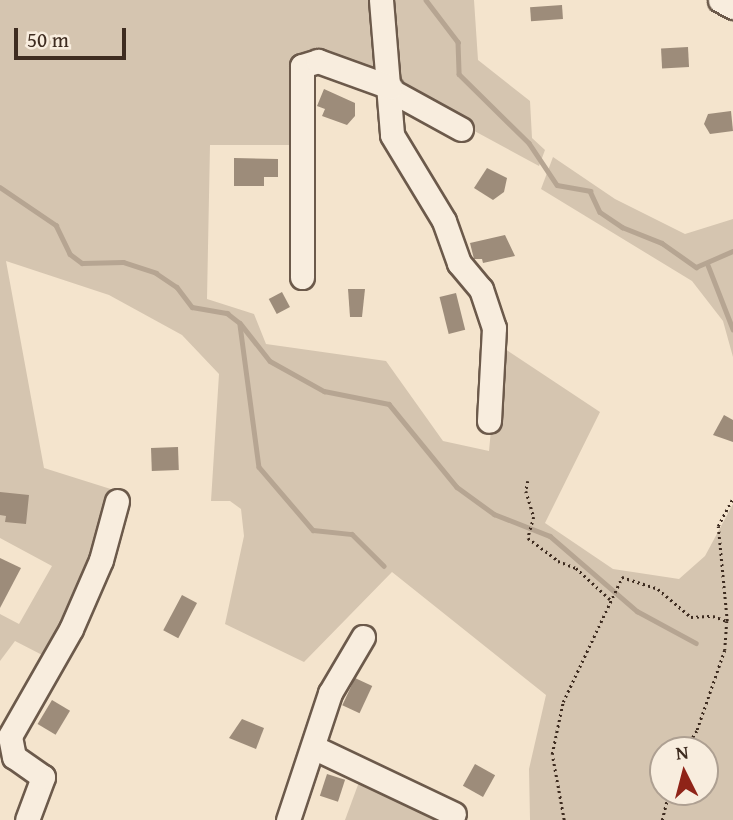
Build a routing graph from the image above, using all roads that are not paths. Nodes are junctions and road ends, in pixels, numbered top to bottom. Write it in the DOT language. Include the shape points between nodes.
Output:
graph roads {
  1 [pos="381,0"];
  2 [pos="720,0"];
  3 [pos="733,7"];
  4 [pos="390,89"];
  5 [pos="461,130"];
  6 [pos="302,277"];
  7 [pos="489,421"];
  8 [pos="117,501"];
  9 [pos="363,637"];
  10 [pos="313,747"];
  11 [pos="454,814"];
  12 [pos="27,820"];
  13 [pos="288,820"];
  1 -- 4 [label="street"];
  2 -- 3 [label="street"];
  4 -- 5 [label="street"];
  4 -- 6 [label="street" via="318,61 302,66"];
  4 -- 7 [label="street" via="392,135 444,221 459,263 487,302 496,350"];
  8 -- 12 [label="street" via="100,560 71,629 9,736 14,757 43,777"];
  9 -- 10 [label="street" via="330,692"];
  10 -- 11 [label="street"];
  10 -- 13 [label="street"];
}
